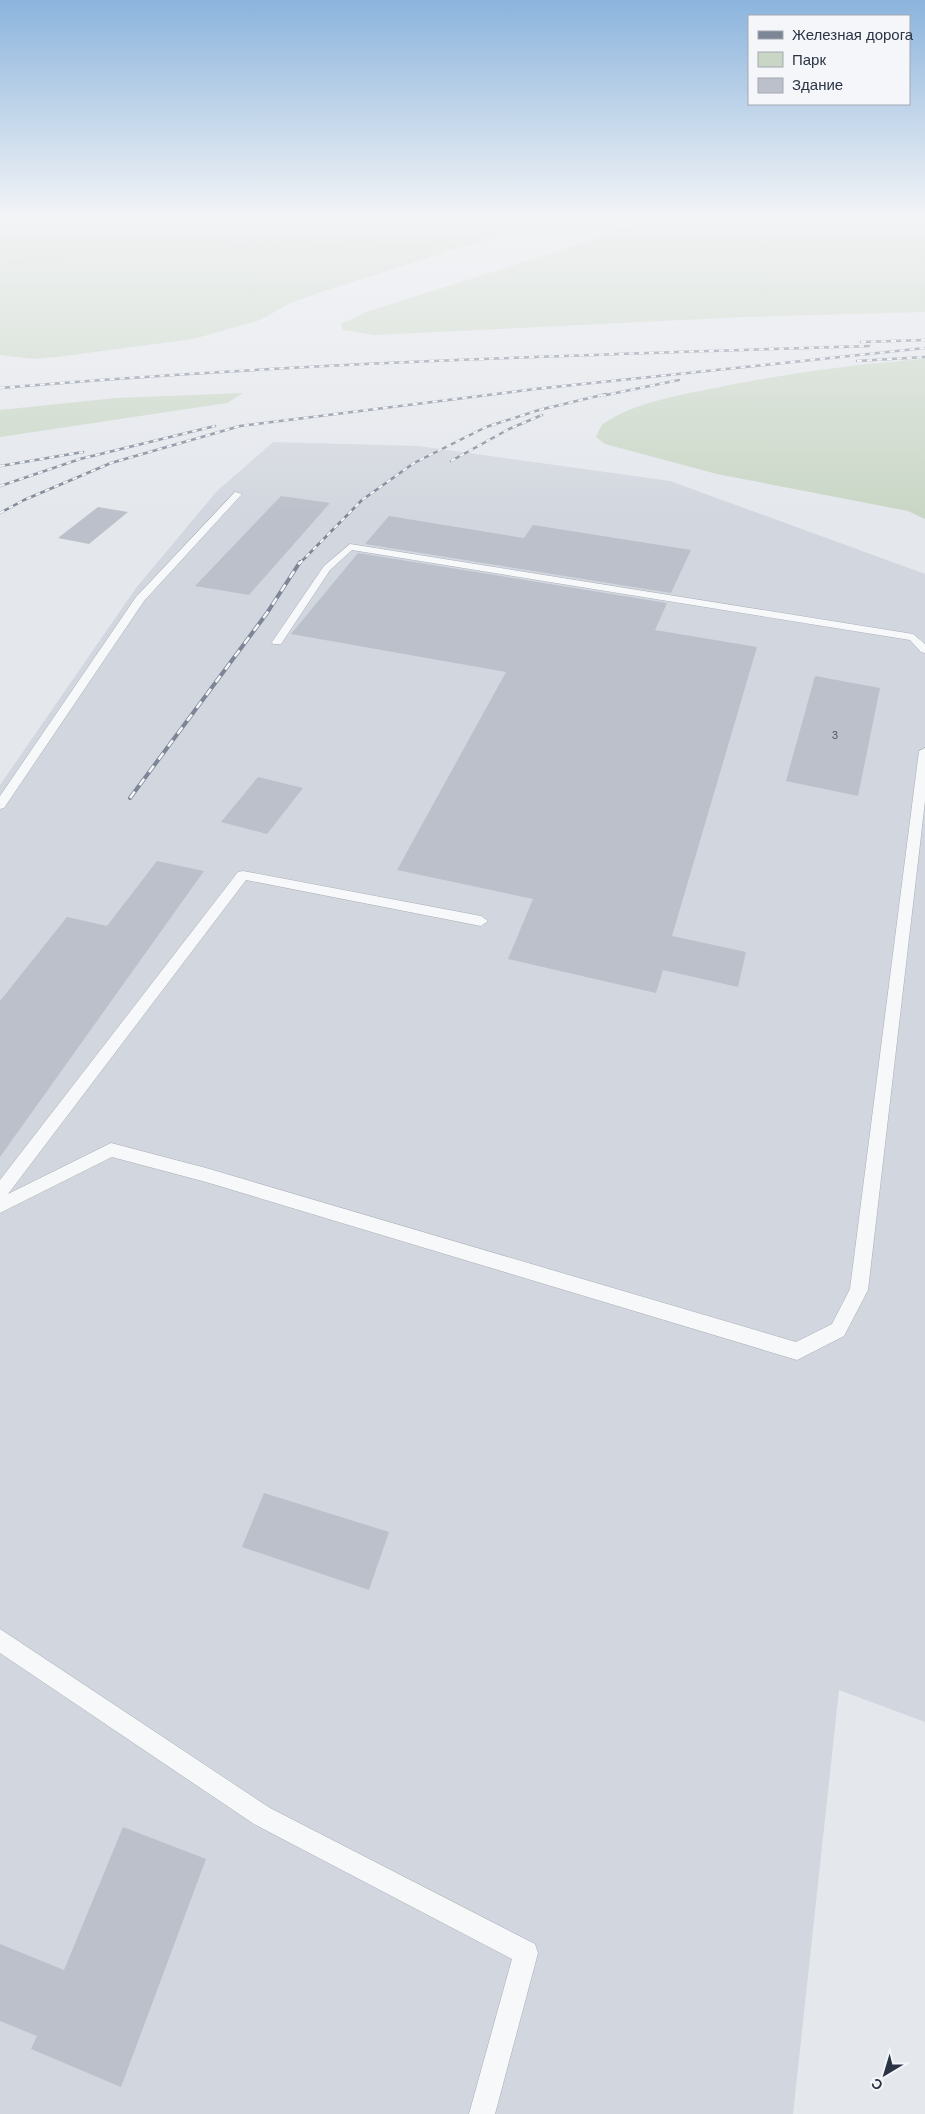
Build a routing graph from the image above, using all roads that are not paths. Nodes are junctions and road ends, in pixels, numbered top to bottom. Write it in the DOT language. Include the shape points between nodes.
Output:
graph roads {
  1 [pos="238,494"];
  2 [pos="277,642"];
  3 [pos="925,650"];
  4 [pos="925,751"];
  5 [pos="0,804"];
  6 [pos="481,921"];
  7 [pos="0,1192"];
  8 [pos="0,1206"];
  9 [pos="0,1640"];
  10 [pos="482,2114"];
  1 -- 5 [label="lane" via="140,599"];
  2 -- 3 [label="lane" via="326,568 350,547 913,637"];
  4 -- 8 [label="lane" via="859,1290 838,1330 796,1351 111,1150"];
  6 -- 7 [label="lane" via="243,875"];
  9 -- 10 [label="lane" via="262,1816 526,1953"];
}
